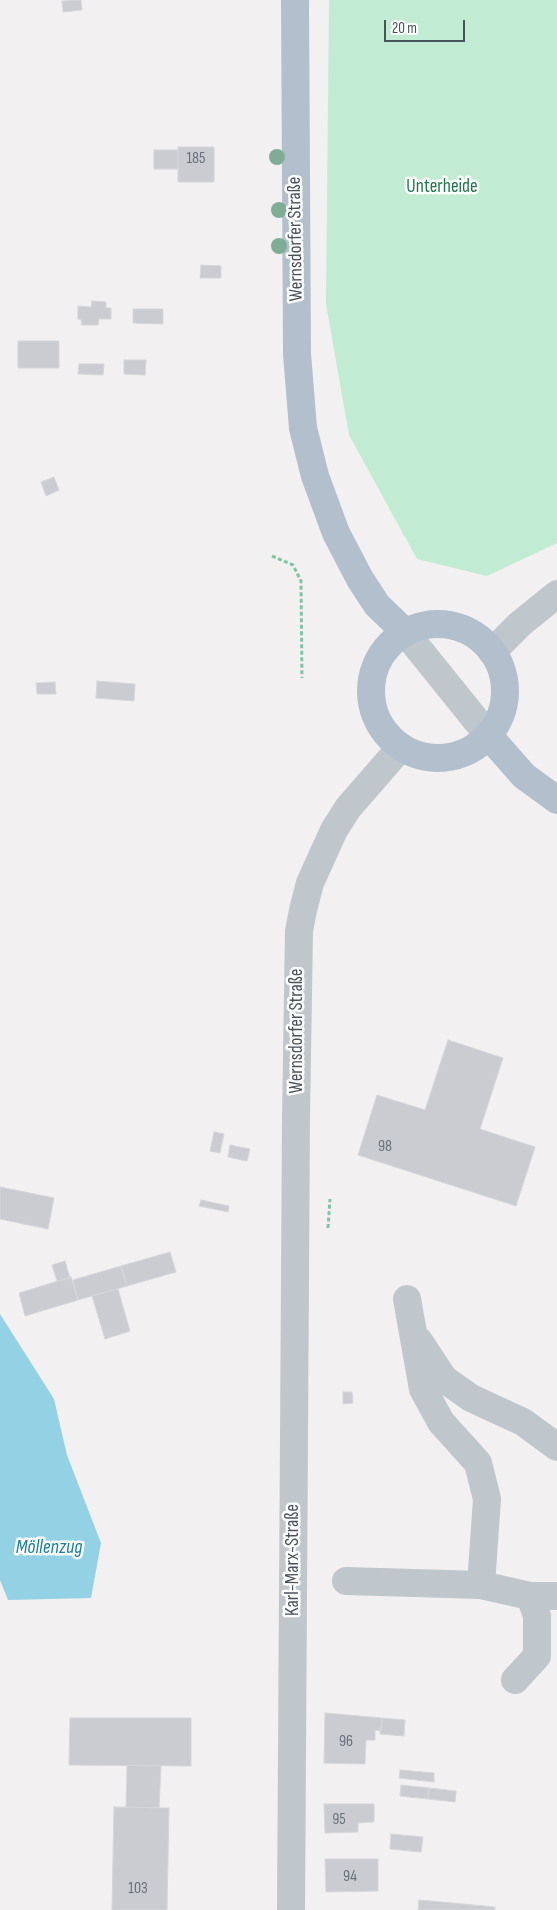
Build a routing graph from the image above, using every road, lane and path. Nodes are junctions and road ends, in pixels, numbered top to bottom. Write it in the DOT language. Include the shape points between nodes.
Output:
graph roads {
  1 [pos="295,0"];
  2 [pos="272,556"];
  3 [pos="557,594"];
  4 [pos="405,632"];
  5 [pos="492,652"];
  6 [pos="302,678"];
  7 [pos="488,734"];
  8 [pos="401,747"];
  9 [pos="557,800"];
  10 [pos="330,1199"];
  11 [pos="296,1210"];
  12 [pos="328,1228"];
  13 [pos="407,1299"];
  14 [pos="412,1330"];
  15 [pos="557,1447"];
  16 [pos="346,1581"];
  17 [pos="481,1585"];
  18 [pos="544,1596"];
  19 [pos="515,1680"];
  20 [pos="291,1910"];
  1 -- 4 [label="main road, Wernsdorfer Straße" via="297,354 304,428 315,476 336,534 378,606"];
  2 -- 6 [label="path" via="293,565 301,581"];
  3 -- 5 [label="street"];
  4 -- 5 [label="main road" via="424,625 462,628 479,638"];
  4 -- 7 [label="street"];
  4 -- 8 [label="main road" via="389,645 377,662 371,681 371,700 376,718 387,735"];
  5 -- 7 [label="main road" via="502,672 505,694 497,722"];
  7 -- 8 [label="main road" via="474,747 438,758 418,755"];
  7 -- 9 [label="main road" via="524,776"];
  8 -- 11 [label="street, Wernsdorfer Straße" via="348,808 334,830 310,883 303,910 297,954"];
  10 -- 12 [label="path"];
  11 -- 20 [label="street, Karl-Marx-Straße"];
  13 -- 14 [label="street"];
  14 -- 15 [label="street" via="444,1379 471,1398 523,1422"];
  14 -- 17 [label="street" via="423,1389 441,1422 478,1463 487,1499"];
  16 -- 17 [label="street"];
  17 -- 18 [label="street"];
  18 -- 19 [label="street" via="537,1616 537,1656"];
}
